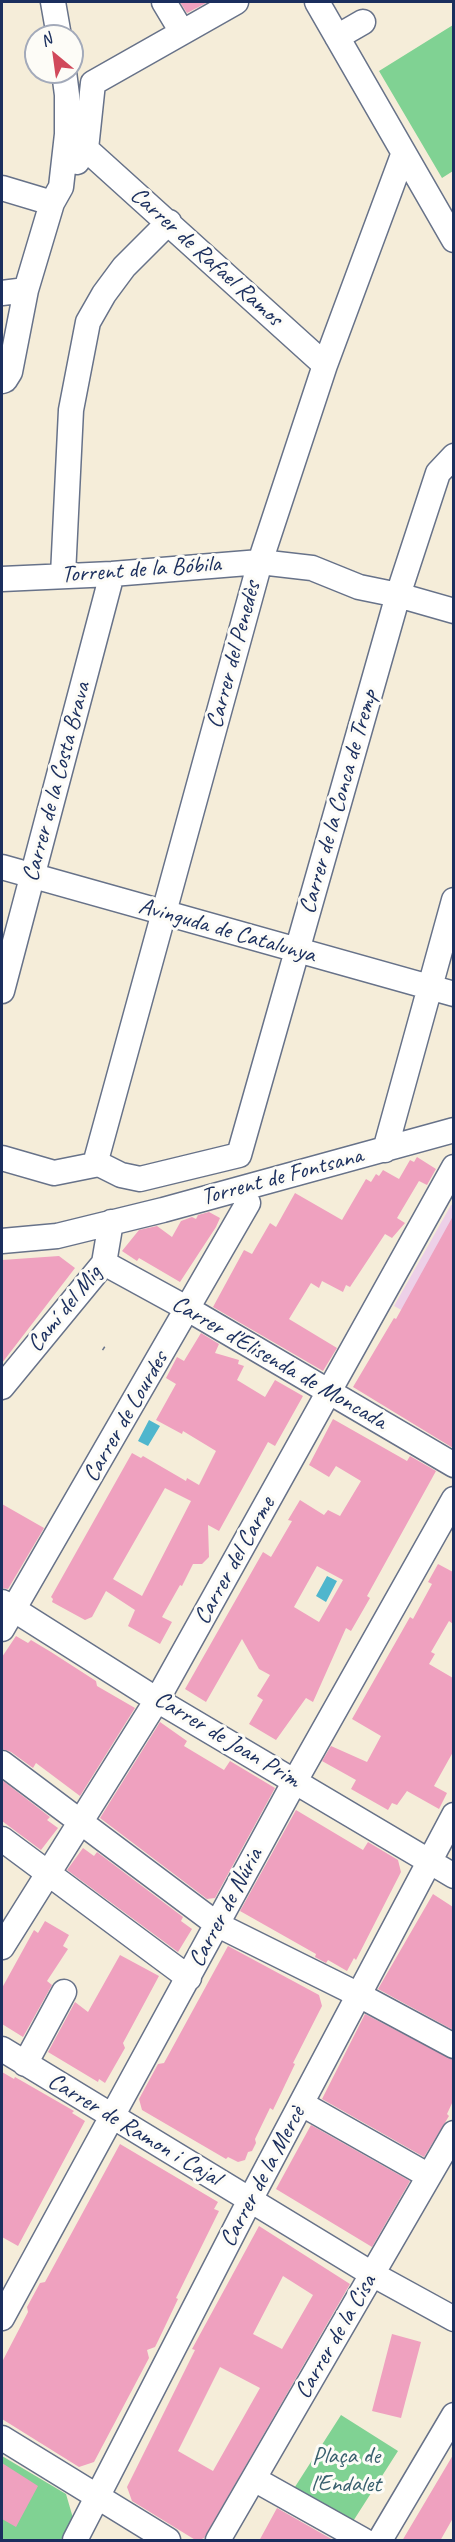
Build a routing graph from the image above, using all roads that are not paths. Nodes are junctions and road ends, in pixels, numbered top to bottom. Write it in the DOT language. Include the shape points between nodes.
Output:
graph roads {
  1 [pos="53,2"];
  2 [pos="164,2"];
  3 [pos="236,2"];
  4 [pos="317,2"];
  5 [pos="363,22"];
  6 [pos="57,24"];
  7 [pos="182,32"];
  8 [pos="337,36"];
  9 [pos="66,84"];
  10 [pos="86,149"];
  11 [pos="404,154"];
  12 [pos="2,188"];
  13 [pos="57,195"];
  14 [pos="169,222"];
  15 [pos="453,240"];
  16 [pos="26,290"];
  17 [pos="2,293"];
  18 [pos="325,365"];
  19 [pos="2,381"];
  20 [pos="453,456"];
  21 [pos="260,562"];
  22 [pos="112,574"];
  23 [pos="63,575"];
  24 [pos="2,579"];
  25 [pos="398,595"];
  26 [pos="453,611"];
  27 [pos="2,867"];
  28 [pos="33,877"];
  29 [pos="453,900"];
  30 [pos="164,913"];
  31 [pos="296,950"];
  32 [pos="429,988"];
  33 [pos="2,991"];
  34 [pos="453,994"];
  35 [pos="453,1130"];
  36 [pos="385,1150"];
  37 [pos="2,1158"];
  38 [pos="95,1164"];
  39 [pos="453,1167"];
  40 [pos="248,1203"];
  41 [pos="111,1222"];
  42 [pos="2,1241"];
  43 [pos="104,1263"];
  44 [pos="188,1309"];
  45 [pos="2,1387"];
  46 [pos="329,1393"];
  47 [pos="453,1465"];
  48 [pos="453,1499"];
  49 [pos="6,1614"];
  50 [pos="157,1700"];
  51 [pos="2,1762"];
  52 [pos="295,1781"];
  53 [pos="453,1815"];
  54 [pos="79,1822"];
  55 [pos="2,1839"];
  56 [pos="429,1862"];
  57 [pos="49,1874"];
  58 [pos="453,1876"];
  59 [pos="218,1925"];
  60 [pos="2,1947"];
  61 [pos="189,1978"];
  62 [pos="64,1992"];
  63 [pos="359,1995"];
  64 [pos="453,2046"];
  65 [pos="2,2049"];
  66 [pos="25,2064"];
  67 [pos="302,2104"];
  68 [pos="111,2116"];
  69 [pos="453,2133"];
  70 [pos="429,2176"];
  71 [pos="250,2200"];
  72 [pos="372,2274"];
  73 [pos="2,2318"];
  74 [pos="453,2319"];
  75 [pos="453,2415"];
  76 [pos="2,2438"];
  77 [pos="254,2479"];
  78 [pos="97,2497"];
  79 [pos="75,2541"];
  80 [pos="168,2541"];
  81 [pos="219,2541"];
  82 [pos="363,2541"];
  83 [pos="380,2541"];
  1 -- 6 [label="street"];
  2 -- 7 [label="street"];
  3 -- 7 [label="street"];
  4 -- 8 [label="street"];
  5 -- 8 [label="street"];
  7 -- 10 [label="street" via="93,83"];
  8 -- 11 [label="street"];
  9 -- 13 [label="street" via="67,134"];
  10 -- 13 [label="street"];
  10 -- 14 [label="street, Carrer de Rafael Ramos"];
  11 -- 15 [label="street"];
  11 -- 18 [label="street, Carrer del Penedès"];
  12 -- 13 [label="street"];
  13 -- 16 [label="street"];
  14 -- 18 [label="street, Carrer de Rafael Ramos"];
  14 -- 23 [label="street" via="124,267 87,322 71,410"];
  16 -- 17 [label="street"];
  16 -- 19 [label="street" via="10,372"];
  18 -- 21 [label="street, Carrer del Penedès"];
  20 -- 25 [label="street, Carrer de la Conca de Tremp" via="438,473"];
  21 -- 22 [label="street, Torrent de la Bóbila"];
  21 -- 25 [label="street, Torrent de la Bóbila" via="312,568 358,587"];
  21 -- 30 [label="street, Carrer del Penedès"];
  22 -- 23 [label="street, Torrent de la Bóbila"];
  22 -- 28 [label="street, Carrer de la Costa Brava"];
  23 -- 24 [label="street, Torrent de la Bóbila"];
  25 -- 26 [label="street, Torrent de la Bóbila"];
  25 -- 31 [label="street, Carrer de la Conca de Tremp"];
  27 -- 28 [label="street, Avinguda de Catalunya"];
  28 -- 30 [label="street, Avinguda de Catalunya"];
  28 -- 33 [label="street, Carrer de la Costa Brava"];
  29 -- 32 [label="street"];
  30 -- 31 [label="street, Avinguda de Catalunya"];
  30 -- 38 [label="street, Carrer del Penedès"];
  31 -- 32 [label="street, Avinguda de Catalunya"];
  31 -- 38 [label="street, Carrer de la Conca de Tremp" via="239,1155 140,1179"];
  32 -- 34 [label="street, Avinguda de Catalunya"];
  32 -- 36 [label="street"];
  35 -- 36 [label="street, Torrent de Fontsana"];
  36 -- 41 [label="street, Torrent de Fontsana"];
  37 -- 38 [label="street" via="54,1173"];
  39 -- 46 [label="street, Carrer del Carme"];
  40 -- 44 [label="street, Carrer de Lourdes"];
  41 -- 42 [label="street, Torrent de Fontsana" via="52,1237"];
  41 -- 43 [label="street, Camí del Mig"];
  43 -- 44 [label="street, Carrer d'Elisenda de Moncada"];
  43 -- 45 [label="street, Camí del Mig"];
  44 -- 46 [label="street, Carrer d'Elisenda de Moncada"];
  44 -- 49 [label="street, Carrer de Lourdes"];
  46 -- 47 [label="street, Carrer d'Elisenda de Moncada"];
  46 -- 50 [label="street, Carrer del Carme"];
  48 -- 52 [label="street, Carrer de Núria"];
  49 -- 50 [label="street, Carrer de Joan Prim"];
  50 -- 52 [label="street, Carrer de Joan Prim"];
  50 -- 54 [label="street, Carrer del Carme"];
  51 -- 54 [label="street"];
  52 -- 56 [label="street, Carrer de Joan Prim"];
  52 -- 59 [label="street, Carrer de Núria"];
  53 -- 56 [label="street, Carrer de la Mercè"];
  54 -- 57 [label="street, Carrer del Carme"];
  54 -- 59 [label="street"];
  55 -- 57 [label="street"];
  56 -- 58 [label="street, Carrer de Joan Prim"];
  56 -- 63 [label="street, Carrer de la Mercè"];
  57 -- 60 [label="street, Carrer del Carme"];
  57 -- 61 [label="street"];
  59 -- 61 [label="street, Carrer de Núria"];
  59 -- 63 [label="street"];
  61 -- 68 [label="street, Carrer de Núria"];
  62 -- 66 [label="street"];
  63 -- 64 [label="street"];
  63 -- 67 [label="street, Carrer de la Mercè"];
  65 -- 66 [label="street, Carrer de Ramon i Cajal"];
  66 -- 68 [label="street, Carrer de Ramon i Cajal"];
  67 -- 70 [label="street"];
  67 -- 71 [label="street, Carrer de la Mercè"];
  68 -- 71 [label="street, Carrer de Ramon i Cajal"];
  68 -- 73 [label="street, Carrer de Núria"];
  69 -- 70 [label="street, Carrer de la Cisa"];
  70 -- 72 [label="street, Carrer de la Cisa"];
  71 -- 72 [label="street, Carrer de Ramon i Cajal"];
  71 -- 78 [label="street, Carrer de la Mercè"];
  72 -- 74 [label="street, Carrer de Ramon i Cajal"];
  72 -- 77 [label="street, Carrer de la Cisa"];
  75 -- 83 [label="street"];
  76 -- 78 [label="street"];
  77 -- 81 [label="street, Carrer de la Cisa"];
  77 -- 82 [label="street"];
  78 -- 79 [label="street, Carrer de la Mercè"];
  78 -- 80 [label="street"];
}
